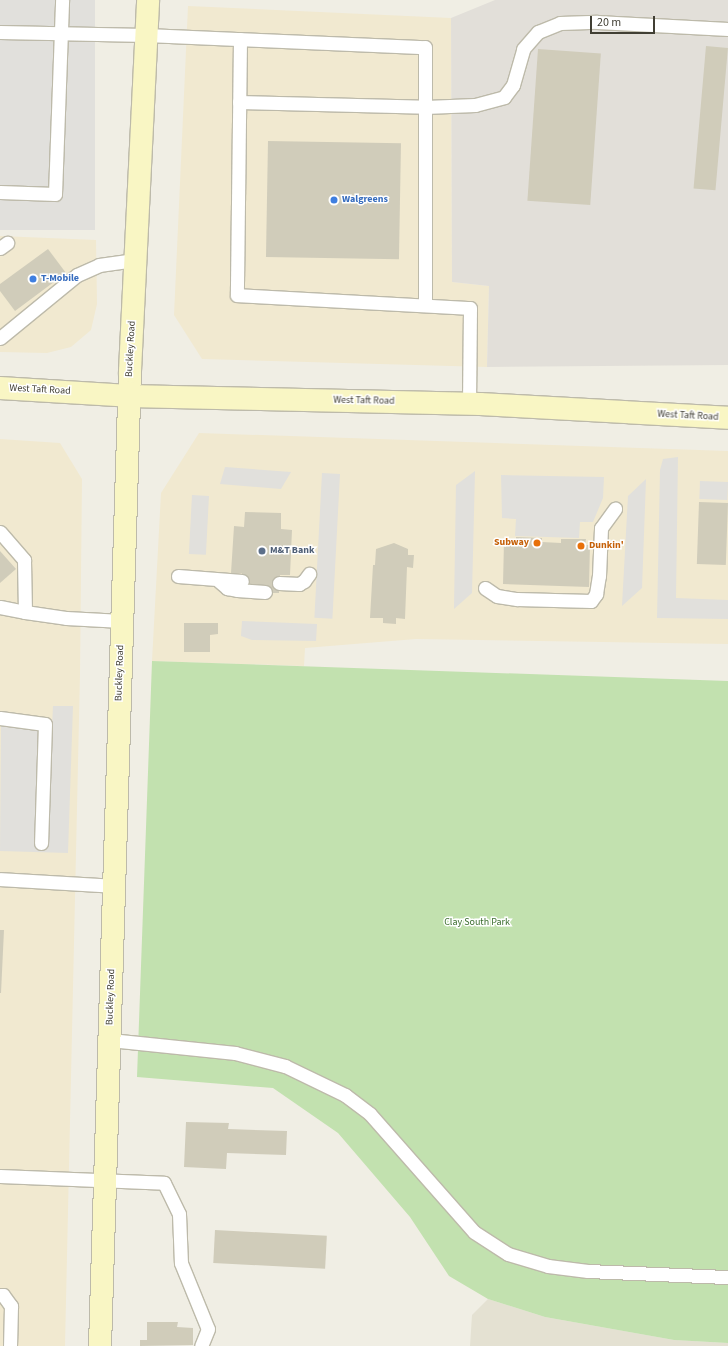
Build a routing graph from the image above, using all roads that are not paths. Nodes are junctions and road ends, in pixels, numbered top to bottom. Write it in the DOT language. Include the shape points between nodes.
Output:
graph roads {
  1 [pos="62,0"];
  2 [pos="148,0"];
  3 [pos="728,29"];
  4 [pos="0,32"];
  5 [pos="61,33"];
  6 [pos="146,35"];
  7 [pos="240,39"];
  8 [pos="240,102"];
  9 [pos="425,107"];
  10 [pos="0,192"];
  11 [pos="135,260"];
  12 [pos="426,306"];
  13 [pos="0,338"];
  14 [pos="0,388"];
  15 [pos="129,396"];
  16 [pos="469,403"];
  17 [pos="728,418"];
  18 [pos="615,509"];
  19 [pos="2,538"];
  20 [pos="309,574"];
  21 [pos="178,576"];
  22 [pos="218,579"];
  23 [pos="242,581"];
  24 [pos="279,588"];
  25 [pos="485,588"];
  26 [pos="265,592"];
  27 [pos="0,607"];
  28 [pos="25,612"];
  29 [pos="122,621"];
  30 [pos="0,718"];
  31 [pos="41,843"];
  32 [pos="0,879"];
  33 [pos="114,886"];
  34 [pos="110,1040"];
  35 [pos="0,1176"];
  36 [pos="106,1179"];
  37 [pos="728,1277"];
  38 [pos="0,1295"];
  39 [pos="10,1346"];
  40 [pos="100,1346"];
  41 [pos="201,1346"];
  1 -- 5 [label="lane"];
  2 -- 6 [label="street, Buckley Road"];
  3 -- 9 [label="lane" via="597,22 560,23 538,32 523,49 513,85 504,97 475,105"];
  4 -- 5 [label="lane"];
  5 -- 6 [label="lane"];
  5 -- 10 [label="lane" via="55,194"];
  6 -- 7 [label="lane"];
  6 -- 11 [label="street, Buckley Road"];
  7 -- 8 [label="lane"];
  7 -- 9 [label="lane" via="425,47"];
  8 -- 9 [label="lane"];
  8 -- 12 [label="lane" via="237,296"];
  9 -- 12 [label="lane"];
  11 -- 13 [label="lane" via="99,265 77,275"];
  11 -- 15 [label="street, Buckley Road"];
  12 -- 16 [label="lane" via="470,308"];
  14 -- 15 [label="street, West Taft Road"];
  15 -- 16 [label="street, West Taft Road"];
  15 -- 29 [label="street, Buckley Road"];
  16 -- 17 [label="street, West Taft Road"];
  18 -- 25 [label="lane" via="601,528 599,576 596,594 591,601 517,599 497,596"];
  19 -- 28 [label="lane" via="24,560"];
  20 -- 24 [label="lane" via="299,584"];
  21 -- 22 [label="lane"];
  22 -- 23 [label="lane"];
  22 -- 26 [label="lane" via="227,588"];
  27 -- 28 [label="lane"];
  28 -- 29 [label="lane" via="66,618"];
  29 -- 33 [label="street, Buckley Road"];
  30 -- 31 [label="lane" via="45,724"];
  32 -- 33 [label="lane"];
  33 -- 34 [label="street, Buckley Road"];
  34 -- 36 [label="street, Buckley Road"];
  34 -- 37 [label="lane" via="235,1053 285,1066 345,1095 370,1114 474,1232 508,1254 548,1266 588,1271"];
  35 -- 36 [label="lane"];
  36 -- 40 [label="street, Buckley Road"];
  36 -- 41 [label="lane" via="164,1183 179,1214 181,1263 208,1329"];
  38 -- 39 [label="lane" via="3,1295 11,1306"];
}
